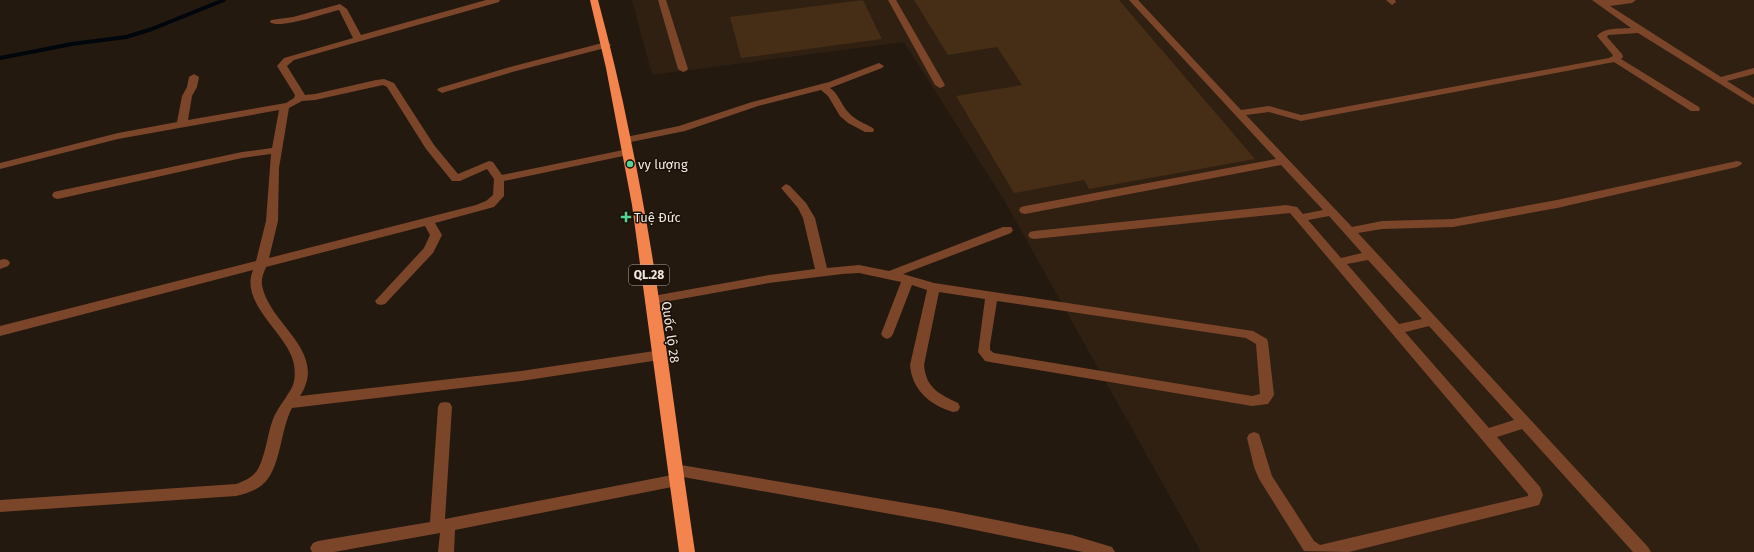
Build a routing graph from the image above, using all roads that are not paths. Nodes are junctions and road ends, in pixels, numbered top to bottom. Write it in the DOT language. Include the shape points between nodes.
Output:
graph roads {
  1 [pos="496,0"];
  2 [pos="594,0"];
  3 [pos="662,0"];
  4 [pos="892,0"];
  5 [pos="1133,0"];
  6 [pos="1632,0"];
  7 [pos="1599,2"];
  8 [pos="274,22"];
  9 [pos="1640,30"];
  10 [pos="358,38"];
  11 [pos="606,45"];
  12 [pos="1615,59"];
  13 [pos="879,66"];
  14 [pos="683,69"];
  15 [pos="1754,71"];
  16 [pos="194,78"];
  17 [pos="1720,80"];
  18 [pos="940,85"];
  19 [pos="823,87"];
  20 [pos="442,90"];
  21 [pos="300,98"];
  22 [pos="1754,102"];
  23 [pos="284,106"];
  24 [pos="1695,109"];
  25 [pos="1238,113"];
  26 [pos="182,125"];
  27 [pos="869,130"];
  28 [pos="626,140"];
  29 [pos="278,150"];
  30 [pos="628,152"];
  31 [pos="1283,161"];
  32 [pos="1737,164"];
  33 [pos="0,166"];
  34 [pos="499,179"];
  35 [pos="786,188"];
  36 [pos="58,195"];
  37 [pos="1026,210"];
  38 [pos="1332,212"];
  39 [pos="1301,218"];
  40 [pos="428,221"];
  41 [pos="1007,230"];
  42 [pos="1349,231"];
  43 [pos="1034,235"];
  44 [pos="1371,254"];
  45 [pos="1339,262"];
  46 [pos="262,263"];
  47 [pos="822,272"];
  48 [pos="890,275"];
  49 [pos="908,280"];
  50 [pos="934,287"];
  51 [pos="992,295"];
  52 [pos="653,300"];
  53 [pos="381,301"];
  54 [pos="1432,321"];
  55 [pos="1396,330"];
  56 [pos="0,331"];
  57 [pos="887,334"];
  58 [pos="661,355"];
  59 [pos="288,402"];
  60 [pos="445,407"];
  61 [pos="953,407"];
  62 [pos="1525,424"];
  63 [pos="1486,434"];
  64 [pos="1254,438"];
  65 [pos="676,475"];
  66 [pos="0,506"];
  67 [pos="442,526"];
  68 [pos="318,548"];
  69 [pos="446,552"];
  70 [pos="687,552"];
  71 [pos="1107,552"];
  72 [pos="1643,552"];
  1 -- 10 [label="street"];
  2 -- 11 [label="highway, Quốc lộ 28 / QL.28"];
  3 -- 14 [label="street"];
  4 -- 18 [label="street"];
  5 -- 25 [label="street"];
  6 -- 7 [label="street"];
  7 -- 9 [label="street"];
  8 -- 10 [label="street" via="293,20 340,7"];
  9 -- 12 [label="street" via="1605,33 1602,36 1617,52 1618,57"];
  9 -- 17 [label="street"];
  10 -- 21 [label="street" via="298,55 284,63 282,66 300,92"];
  11 -- 20 [label="street"];
  11 -- 28 [label="highway, Quốc lộ 28 / QL.28"];
  12 -- 24 [label="street"];
  12 -- 25 [label="street" via="1301,118 1269,109"];
  13 -- 19 [label="street"];
  15 -- 17 [label="street"];
  16 -- 26 [label="street" via="187,96"];
  17 -- 22 [label="street"];
  19 -- 27 [label="street" via="832,94 844,114"];
  19 -- 28 [label="street" via="755,104 681,129"];
  21 -- 23 [label="street"];
  21 -- 34 [label="street" via="384,82 391,85 430,147 456,179 489,164"];
  23 -- 26 [label="street"];
  23 -- 29 [label="street"];
  25 -- 31 [label="street"];
  26 -- 33 [label="street" via="118,136"];
  28 -- 30 [label="highway, Quốc lộ 28 / QL.28"];
  29 -- 36 [label="street" via="242,155"];
  29 -- 46 [label="street" via="275,159 272,221"];
  30 -- 34 [label="street"];
  30 -- 52 [label="highway, Quốc lộ 28 / QL.28"];
  31 -- 37 [label="street"];
  31 -- 38 [label="street"];
  32 -- 42 [label="street" via="1557,204 1453,223 1382,225"];
  34 -- 40 [label="street" via="498,196 490,204"];
  35 -- 47 [label="street" via="809,218"];
  38 -- 39 [label="street"];
  38 -- 42 [label="street"];
  39 -- 43 [label="street" via="1296,212 1286,209"];
  39 -- 45 [label="street"];
  40 -- 46 [label="street"];
  40 -- 53 [label="street" via="436,235 429,250"];
  41 -- 48 [label="street"];
  42 -- 44 [label="street"];
  44 -- 45 [label="street"];
  44 -- 54 [label="street"];
  45 -- 55 [label="street"];
  46 -- 56 [label="street"];
  46 -- 59 [label="street" via="256,276 256,287 270,314 292,342 300,360 301,386"];
  47 -- 48 [label="street" via="859,269"];
  47 -- 52 [label="street"];
  48 -- 49 [label="street"];
  49 -- 50 [label="street"];
  49 -- 57 [label="street"];
  50 -- 51 [label="street"];
  50 -- 61 [label="street" via="917,375 925,391"];
  51 -- 51 [label="street" via="1248,334 1262,342 1267,395 1263,400 1252,401 990,357 984,352 984,345"];
  52 -- 58 [label="highway, Quốc lộ 28 / QL.28"];
  54 -- 55 [label="street"];
  54 -- 62 [label="street"];
  55 -- 63 [label="street"];
  58 -- 59 [label="street" via="586,368 394,392"];
  58 -- 65 [label="highway, Quốc lộ 28 / QL.28"];
  59 -- 66 [label="street" via="279,420 265,472 248,486 236,490"];
  60 -- 67 [label="street"];
  62 -- 63 [label="street"];
  62 -- 72 [label="street"];
  63 -- 64 [label="street" via="1537,492 1534,500 1320,552 1309,546 1266,479"];
  65 -- 67 [label="street"];
  65 -- 70 [label="highway, Quốc lộ 28 / QL.28"];
  65 -- 71 [label="street" via="941,516 1072,542"];
  67 -- 68 [label="street"];
  67 -- 69 [label="street"];
}
